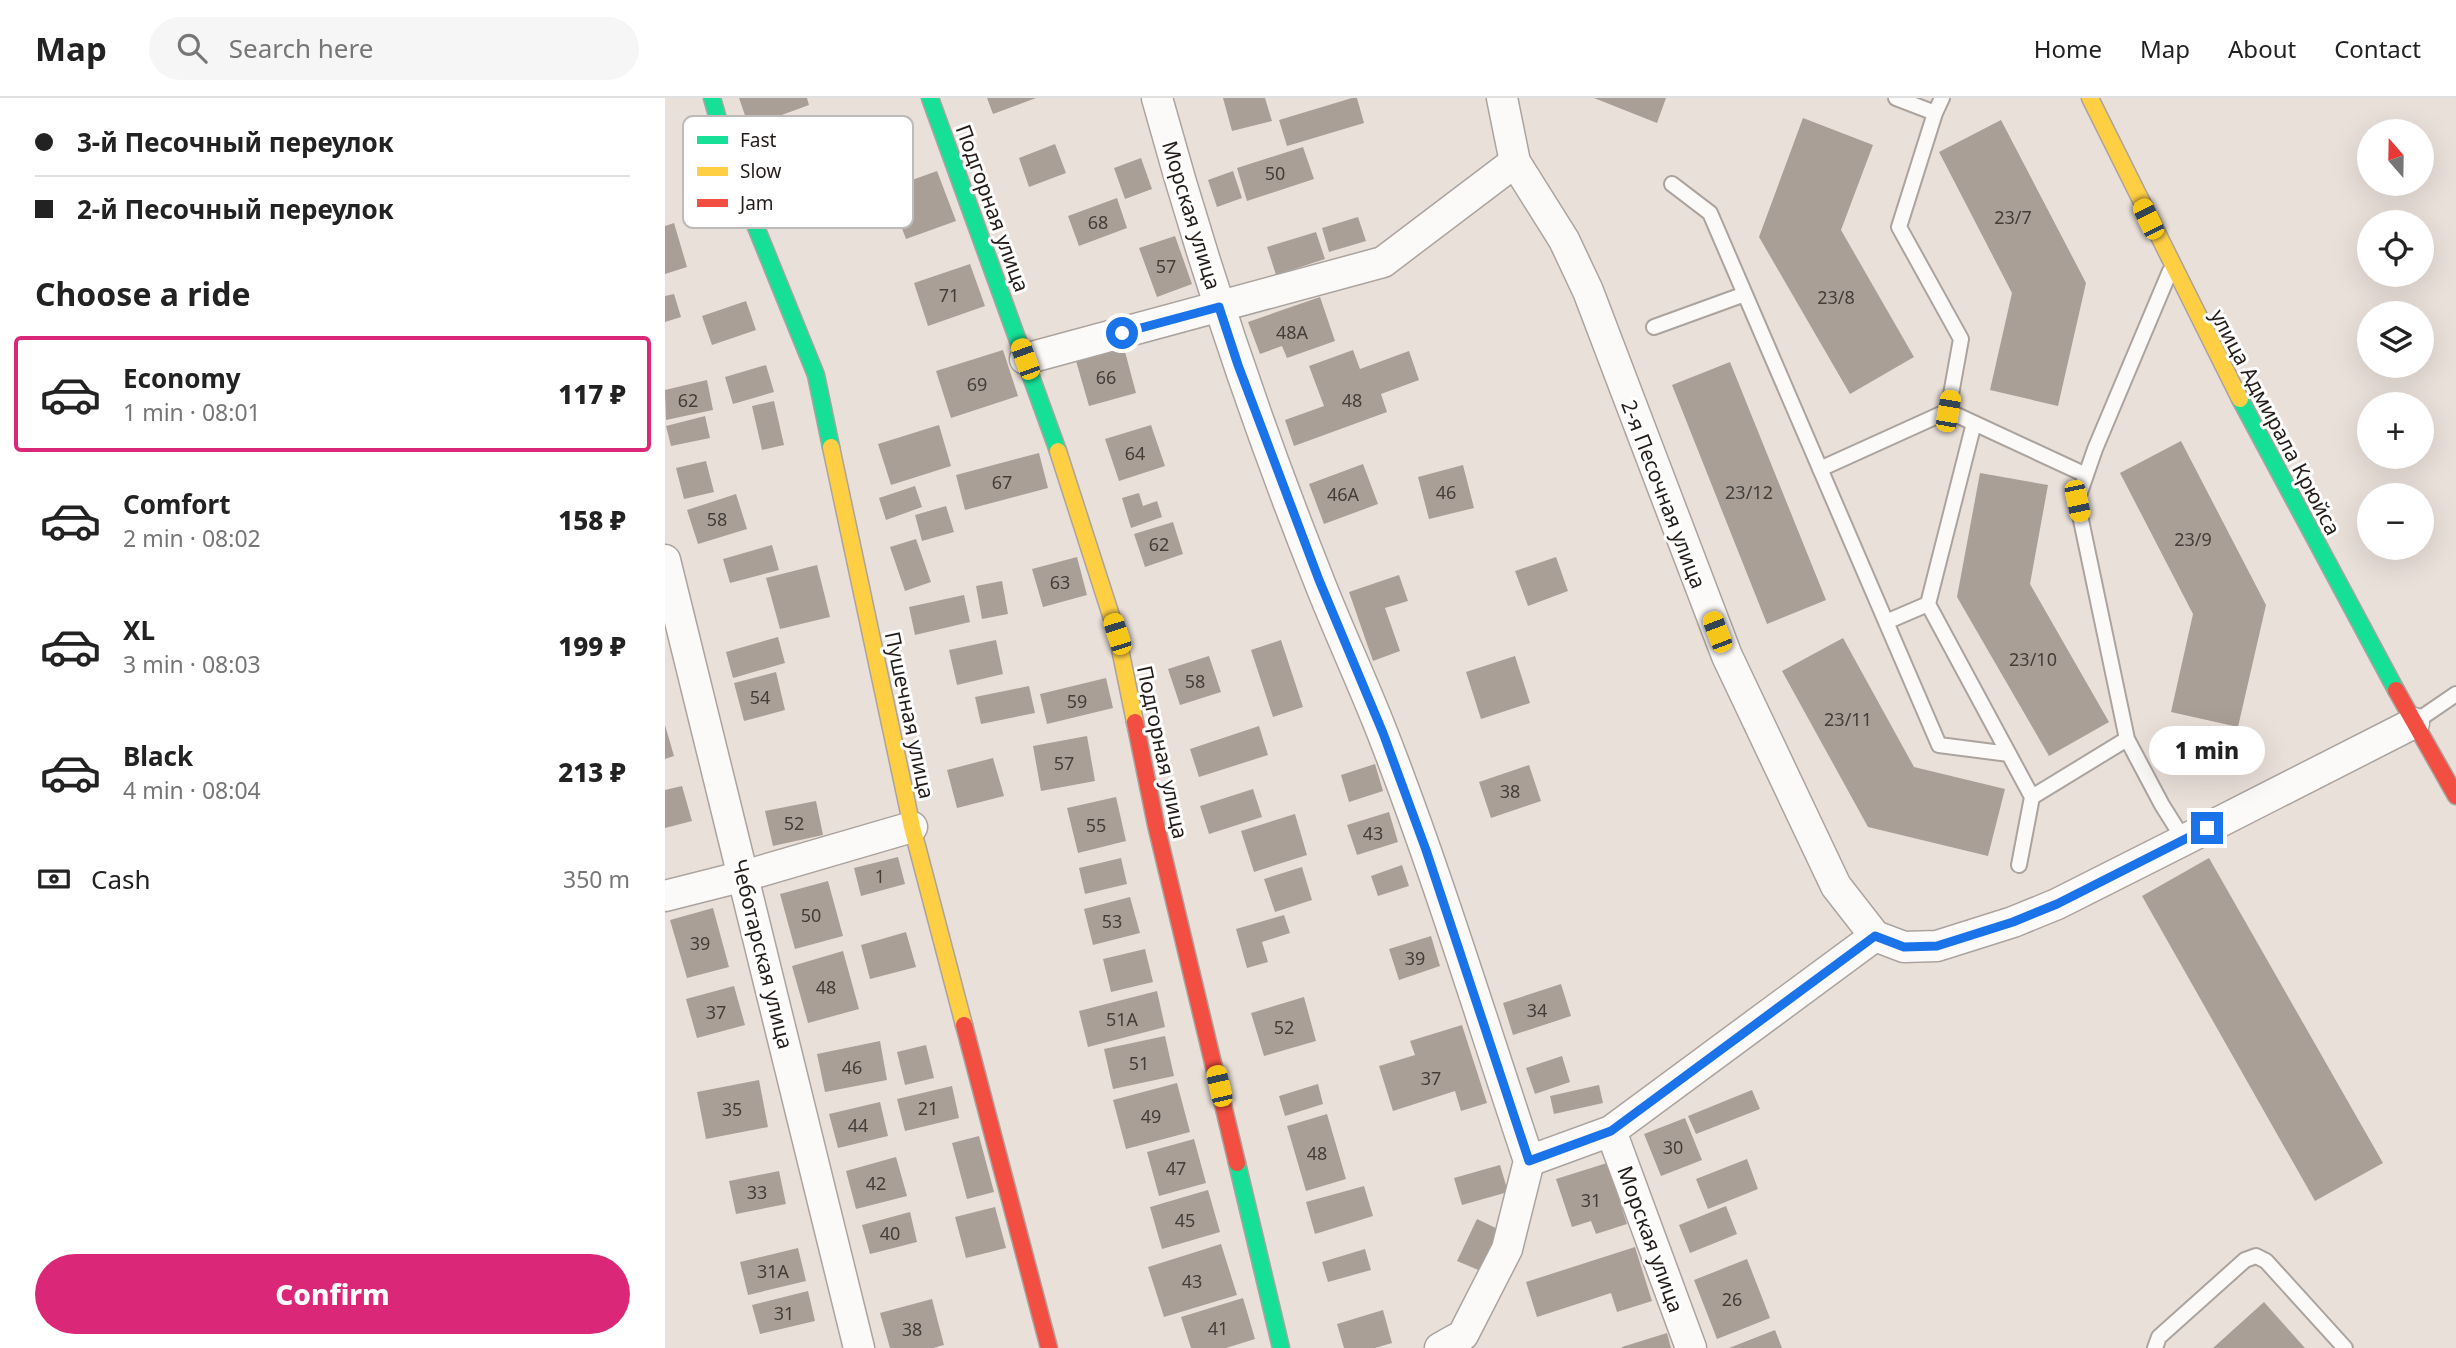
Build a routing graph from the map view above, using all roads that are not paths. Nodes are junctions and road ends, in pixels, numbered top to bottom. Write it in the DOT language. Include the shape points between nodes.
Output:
graph roads {
  1 [pos="712,98"];
  2 [pos="930,98"];
  3 [pos="1157,98"];
  4 [pos="1502,98"];
  5 [pos="1896,98"];
  6 [pos="1942,98"];
  7 [pos="2090,98"];
  8 [pos="1935,113"];
  9 [pos="717,116"];
  10 [pos="1515,162"];
  11 [pos="1672,184"];
  12 [pos="756,228"];
  13 [pos="2172,267"];
  14 [pos="1745,294"];
  15 [pos="1219,307"];
  16 [pos="1654,327"];
  17 [pos="1025,359"];
  18 [pos="1948,411"];
  19 [pos="1974,423"];
  20 [pos="1821,469"];
  21 [pos="2086,475"];
  22 [pos="665,560"];
  23 [pos="1928,604"];
  24 [pos="1886,622"];
  25 [pos="2456,694"];
  26 [pos="2414,723"];
  27 [pos="2127,739"];
  28 [pos="2008,754"];
  29 [pos="2456,796"];
  30 [pos="2032,797"];
  31 [pos="912,827"];
  32 [pos="2184,840"];
  33 [pos="2019,865"];
  34 [pos="744,876"];
  35 [pos="665,896"];
  36 [pos="1875,936"];
  37 [pos="1611,1131"];
  38 [pos="1529,1161"];
  39 [pos="1457,1344"];
  40 [pos="859,1348"];
  41 [pos="1049,1348"];
  42 [pos="1282,1348"];
  43 [pos="1691,1348"];
  44 [pos="2155,1348"];
  45 [pos="2345,1348"];
  1 -- 9 [label="street, Пушечная улица"];
  2 -- 17 [label="street, Подгорная улица"];
  3 -- 15 [label="street, Морская улица"];
  4 -- 10 [label="street"];
  5 -- 8 [label="lane"];
  6 -- 8 [label="lane"];
  7 -- 13 [label="street, улица Адмирала Крюйса"];
  8 -- 18 [label="lane" via="1899,227 1961,339"];
  10 -- 15 [label="street" via="1383,262"];
  10 -- 36 [label="street, 2-я Песочная улица" via="1564,240 1588,291 1727,656 1836,886"];
  11 -- 14 [label="lane" via="1710,213"];
  12 -- 31 [label="street, Пушечная улица" via="816,375"];
  13 -- 21 [label="lane"];
  13 -- 26 [label="street, улица Адмирала Крюйса"];
  14 -- 16 [label="lane"];
  14 -- 20 [label="lane"];
  15 -- 17 [label="street"];
  15 -- 38 [label="street, Морская улица" via="1319,580 1426,850"];
  17 -- 42 [label="street, Подгорная улица" via="1117,634 1156,825"];
  18 -- 19 [label="lane"];
  18 -- 20 [label="lane"];
  19 -- 21 [label="lane"];
  19 -- 23 [label="lane"];
  20 -- 24 [label="lane"];
  21 -- 27 [label="lane" via="2077,501"];
  22 -- 34 [label="street, Чеботарская улица"];
  23 -- 24 [label="lane"];
  23 -- 28 [label="lane"];
  24 -- 28 [label="lane" via="1939,746"];
  25 -- 26 [label="lane"];
  26 -- 29 [label="street, улица Адмирала Крюйса"];
  26 -- 32 [label="street"];
  27 -- 30 [label="lane"];
  27 -- 32 [label="lane"];
  28 -- 30 [label="lane"];
  30 -- 33 [label="lane"];
  31 -- 34 [label="street"];
  31 -- 41 [label="street, Пушечная улица"];
  32 -- 36 [label="street" via="2003,926 1937,946 1904,947"];
  34 -- 35 [label="street"];
  34 -- 40 [label="street, Чеботарская улица"];
  36 -- 37 [label="street"];
  37 -- 38 [label="street"];
  37 -- 43 [label="street, Морская улица"];
  38 -- 39 [label="street" via="1507,1249"];
  44 -- 45 [label="lane" via="2159,1337 2245,1259 2256,1256 2266,1261"];
}
